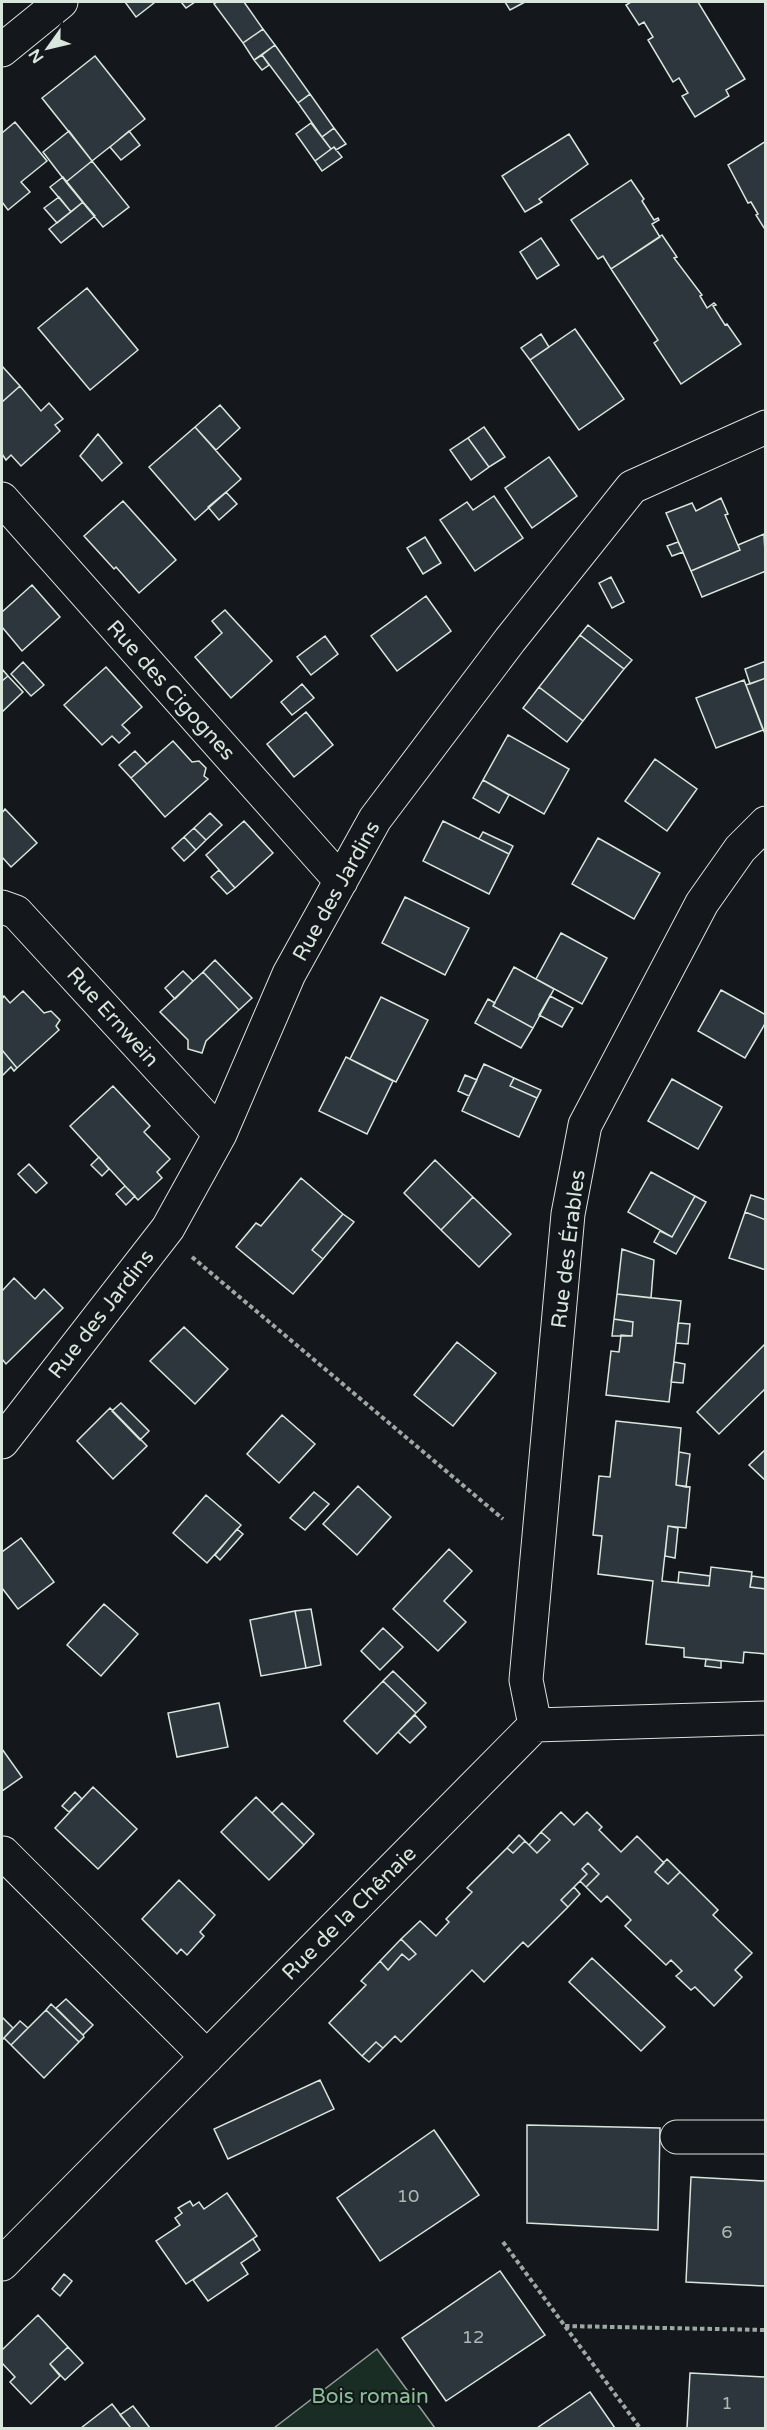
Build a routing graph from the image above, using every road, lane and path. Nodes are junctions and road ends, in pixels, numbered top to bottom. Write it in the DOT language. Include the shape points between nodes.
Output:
graph roads {
  1 [pos="61,2"];
  2 [pos="2,50"];
  3 [pos="765,427"];
  4 [pos="2,499"];
  5 [pos="765,823"];
  6 [pos="341,881"];
  7 [pos="2,907"];
  8 [pos="220,1134"];
  9 [pos="164,1233"];
  10 [pos="5,1429"];
  11 [pos="538,1548"];
  12 [pos="765,1718"];
  13 [pos="535,1725"];
  14 [pos="3,1853"];
  15 [pos="207,2057"];
  16 [pos="765,2136"];
  17 [pos="677,2137"];
  18 [pos="503,2242"];
  19 [pos="2,2264"];
  20 [pos="564,2325"];
  21 [pos="765,2330"];
  22 [pos="640,2428"];
  1 -- 2 [label="street"];
  3 -- 6 [label="street, Rue des Jardins" via="632,487 375,819"];
  4 -- 6 [label="street, Rue des Cigognes"];
  5 -- 11 [label="street, Rue des Érables" via="740,849 702,903 585,1125 568,1214"];
  6 -- 8 [label="street, Rue des Jardins" via="290,974"];
  7 -- 8 [label="street, Rue Ernwein" via="16,912"];
  8 -- 9 [label="street, Rue des Jardins"];
  9 -- 10 [label="street, Rue des Jardins"];
  9 -- 11 [label="path"];
  11 -- 13 [label="street, Rue des Érables" via="526,1680"];
  12 -- 13 [label="street"];
  13 -- 15 [label="street, Rue de la Chênaie"];
  14 -- 15 [label="street"];
  15 -- 19 [label="street, Rue de la Chênaie"];
  16 -- 17 [label="street"];
  18 -- 20 [label="path"];
  20 -- 21 [label="path"];
  20 -- 22 [label="path"];
}
